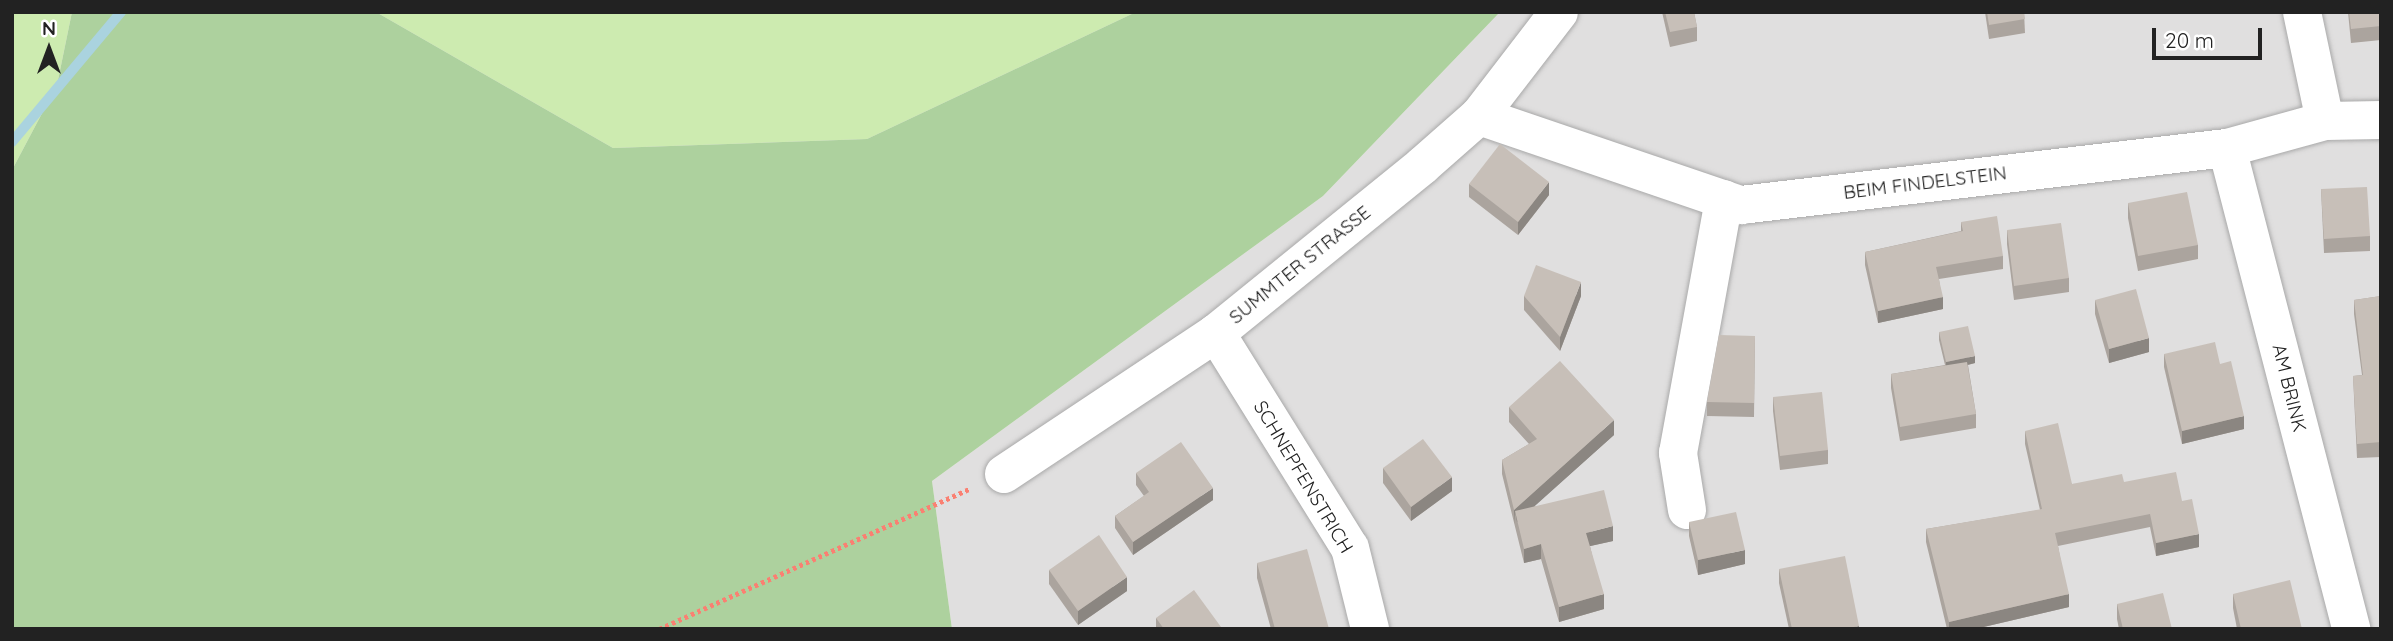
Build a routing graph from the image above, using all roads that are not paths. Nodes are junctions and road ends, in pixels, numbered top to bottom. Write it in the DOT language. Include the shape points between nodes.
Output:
graph roads {
  1 [pos="1559,12"];
  2 [pos="2302,12"];
  3 [pos="1479,116"];
  4 [pos="2381,120"];
  5 [pos="2325,121"];
  6 [pos="2227,148"];
  7 [pos="1724,199"];
  8 [pos="1216,333"];
  9 [pos="1004,474"];
  10 [pos="1687,510"];
  11 [pos="1370,629"];
  12 [pos="2351,629"];
  1 -- 3 [label="street, SUMMTER STRASSE"];
  2 -- 5 [label="street"];
  3 -- 7 [label="street, BEIM FINDELSTEIN"];
  3 -- 8 [label="street, SUMMTER STRASSE"];
  4 -- 5 [label="street, BEIM FINDELSTEIN"];
  5 -- 6 [label="street, BEIM FINDELSTEIN"];
  6 -- 7 [label="street, BEIM FINDELSTEIN" via="1741,205"];
  6 -- 12 [label="street, AM BRINK"];
  7 -- 10 [label="street" via="1678,453"];
  8 -- 9 [label="street, SUMMTER STRASSE"];
  8 -- 11 [label="street, SCHNEPFENSTRICH" via="1350,548"];
}
